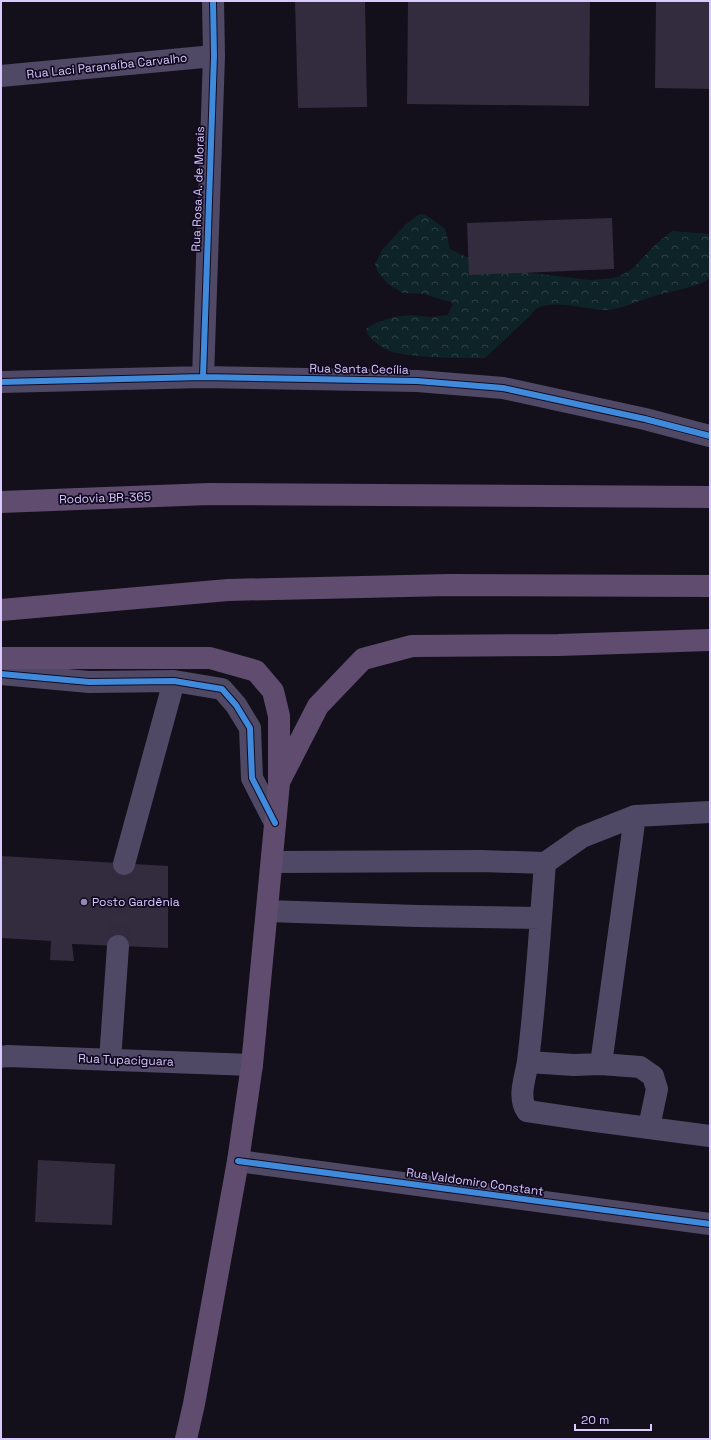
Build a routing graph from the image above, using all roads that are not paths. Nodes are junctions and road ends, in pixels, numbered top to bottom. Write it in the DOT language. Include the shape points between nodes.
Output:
graph roads {
  1 [pos="213,1"];
  2 [pos="214,56"];
  3 [pos="1,76"];
  4 [pos="203,377"];
  5 [pos="1,382"];
  6 [pos="710,436"];
  7 [pos="710,497"];
  8 [pos="1,502"];
  9 [pos="710,586"];
  10 [pos="1,610"];
  11 [pos="710,640"];
  12 [pos="1,658"];
  13 [pos="1,674"];
  14 [pos="174,681"];
  15 [pos="279,783"];
  16 [pos="710,812"];
  17 [pos="635,816"];
  18 [pos="275,823"];
  19 [pos="272,862"];
  20 [pos="124,864"];
  21 [pos="545,864"];
  22 [pos="267,911"];
  23 [pos="541,918"];
  24 [pos="118,946"];
  25 [pos="1,1057"];
  26 [pos="110,1060"];
  27 [pos="528,1062"];
  28 [pos="601,1064"];
  29 [pos="252,1065"];
  30 [pos="649,1128"];
  31 [pos="710,1136"];
  32 [pos="238,1161"];
  33 [pos="710,1224"];
  34 [pos="186,1439"];
  1 -- 2 [label="street, Rua Rosa A. de Morais"];
  2 -- 3 [label="street, Rua Laci Paranaíba Carvalho"];
  2 -- 4 [label="street, Rua Rosa A. de Morais"];
  4 -- 5 [label="street, Rua Santa Cecília"];
  4 -- 6 [label="street, Rua Santa Cecília" via="417,380 503,388 645,418"];
  7 -- 8 [label="main road, Rodovia BR-365" via="209,494"];
  9 -- 10 [label="main road" via="449,585 228,590"];
  11 -- 15 [label="main road" via="412,646 363,659 318,706"];
  12 -- 15 [label="main road" via="201,657 256,671 273,691 278,716"];
  13 -- 14 [label="street" via="88,682"];
  14 -- 18 [label="street" via="222,689 236,705 250,728 252,778"];
  14 -- 20 [label="street"];
  15 -- 18 [label="main road"];
  16 -- 17 [label="street"];
  17 -- 21 [label="street" via="582,837"];
  17 -- 28 [label="street"];
  18 -- 19 [label="main road"];
  19 -- 21 [label="street" via="481,861"];
  19 -- 22 [label="main road"];
  21 -- 23 [label="street"];
  22 -- 23 [label="street"];
  22 -- 29 [label="main road"];
  23 -- 27 [label="street"];
  24 -- 26 [label="street"];
  25 -- 26 [label="street, Rua Tupaciguara"];
  26 -- 29 [label="street, Rua Tupaciguara"];
  27 -- 28 [label="street"];
  27 -- 30 [label="street" via="522,1098 527,1111"];
  28 -- 30 [label="street" via="640,1067 653,1076 658,1089"];
  29 -- 32 [label="main road"];
  30 -- 31 [label="street"];
  32 -- 33 [label="street, Rua Valdomiro Constant"];
  32 -- 34 [label="main road"];
}
